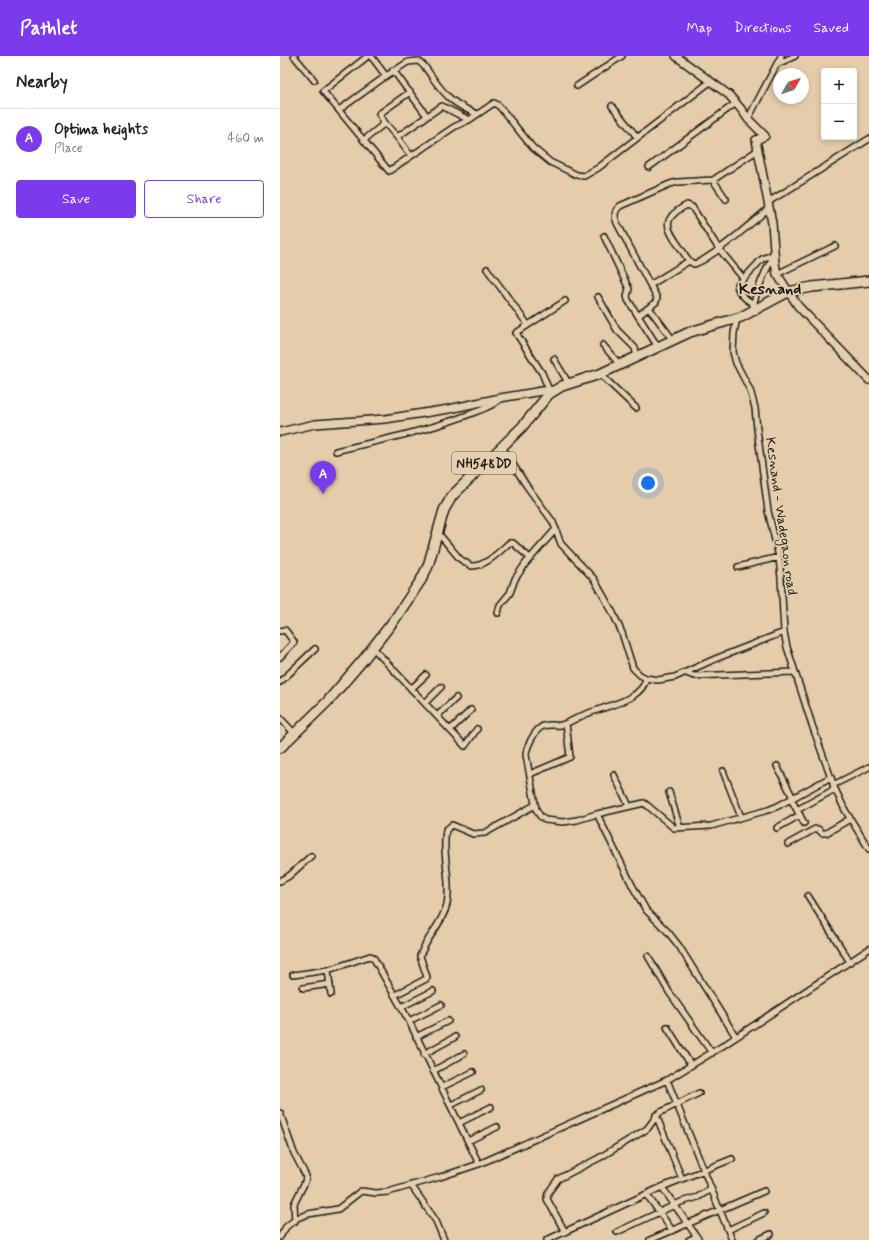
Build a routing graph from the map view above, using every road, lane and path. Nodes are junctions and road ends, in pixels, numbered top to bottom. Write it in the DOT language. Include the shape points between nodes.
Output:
graph roads {
  1 [pos="294,56"];
  2 [pos="368,56"];
  3 [pos="371,56"];
  4 [pos="622,56"];
  5 [pos="676,56"];
  6 [pos="781,56"];
  7 [pos="795,56"];
  8 [pos="777,64"];
  9 [pos="393,70"];
  10 [pos="386,76"];
  11 [pos="314,80"];
  12 [pos="710,82"];
  13 [pos="577,86"];
  14 [pos="410,92"];
  15 [pos="736,103"];
  16 [pos="612,106"];
  17 [pos="339,110"];
  18 [pos="478,114"];
  19 [pos="427,116"];
  20 [pos="748,119"];
  21 [pos="469,120"];
  22 [pos="385,123"];
  23 [pos="397,137"];
  24 [pos="637,137"];
  25 [pos="364,140"];
  26 [pos="869,140"];
  27 [pos="758,150"];
  28 [pos="411,156"];
  29 [pos="649,168"];
  30 [pos="713,180"];
  31 [pos="726,199"];
  32 [pos="768,205"];
  33 [pos="604,236"];
  34 [pos="834,246"];
  35 [pos="719,249"];
  36 [pos="774,255"];
  37 [pos="689,261"];
  38 [pos="487,269"];
  39 [pos="777,274"];
  40 [pos="743,278"];
  41 [pos="869,281"];
  42 [pos="650,285"];
  43 [pos="788,292"];
  44 [pos="598,297"];
  45 [pos="565,301"];
  46 [pos="753,307"];
  47 [pos="649,308"];
  48 [pos="638,316"];
  49 [pos="737,318"];
  50 [pos="528,325"];
  51 [pos="673,340"];
  52 [pos="603,345"];
  53 [pos="658,348"];
  54 [pos="637,357"];
  55 [pos="554,359"];
  56 [pos="620,365"];
  57 [pos="600,374"];
  58 [pos="869,380"];
  59 [pos="569,384"];
  60 [pos="552,390"];
  61 [pos="500,398"];
  62 [pos="636,408"];
  63 [pos="280,432"];
  64 [pos="502,446"];
  65 [pos="336,451"];
  66 [pos="556,529"];
  67 [pos="438,533"];
  68 [pos="779,557"];
  69 [pos="530,558"];
  70 [pos="738,567"];
  71 [pos="498,613"];
  72 [pos="280,631"];
  73 [pos="784,632"];
  74 [pos="373,648"];
  75 [pos="315,649"];
  76 [pos="280,656"];
  77 [pos="794,672"];
  78 [pos="686,673"];
  79 [pos="426,675"];
  80 [pos="646,678"];
  81 [pos="280,682"];
  82 [pos="441,687"];
  83 [pos="411,688"];
  84 [pos="456,698"];
  85 [pos="425,703"];
  86 [pos="471,710"];
  87 [pos="437,716"];
  88 [pos="280,718"];
  89 [pos="566,723"];
  90 [pos="477,729"];
  91 [pos="450,730"];
  92 [pos="294,733"];
  93 [pos="280,748"];
  94 [pos="777,766"];
  95 [pos="869,767"];
  96 [pos="723,771"];
  97 [pos="530,774"];
  98 [pos="614,775"];
  99 [pos="831,777"];
  100 [pos="834,787"];
  101 [pos="669,792"];
  102 [pos="792,799"];
  103 [pos="535,805"];
  104 [pos="629,806"];
  105 [pos="799,813"];
  106 [pos="597,814"];
  107 [pos="741,817"];
  108 [pos="850,819"];
  109 [pos="804,823"];
  110 [pos="680,828"];
  111 [pos="777,828"];
  112 [pos="788,844"];
  113 [pos="869,848"];
  114 [pos="311,856"];
  115 [pos="280,882"];
  116 [pos="808,896"];
  117 [pos="869,949"];
  118 [pos="648,956"];
  119 [pos="850,962"];
  120 [pos="328,970"];
  121 [pos="294,975"];
  122 [pos="330,984"];
  123 [pos="303,988"];
  124 [pos="433,991"];
  125 [pos="331,994"];
  126 [pos="395,995"];
  127 [pos="441,1005"];
  128 [pos="401,1007"];
  129 [pos="409,1021"];
  130 [pos="448,1021"];
  131 [pos="667,1027"];
  132 [pos="416,1037"];
  133 [pos="456,1037"];
  134 [pos="736,1037"];
  135 [pos="712,1053"];
  136 [pos="424,1054"];
  137 [pos="464,1054"];
  138 [pos="691,1065"];
  139 [pos="433,1071"];
  140 [pos="473,1072"];
  141 [pos="667,1080"];
  142 [pos="442,1087"];
  143 [pos="481,1090"];
  144 [pos="699,1093"];
  145 [pos="677,1104"];
  146 [pos="451,1105"];
  147 [pos="490,1107"];
  148 [pos="280,1113"];
  149 [pos="656,1115"];
  150 [pos="459,1123"];
  151 [pos="497,1127"];
  152 [pos="468,1141"];
  153 [pos="732,1158"];
  154 [pos="479,1164"];
  155 [pos="704,1169"];
  156 [pos="682,1179"];
  157 [pos="411,1185"];
  158 [pos="662,1187"];
  159 [pos="712,1189"];
  160 [pos="764,1191"];
  161 [pos="646,1195"];
  162 [pos="673,1205"];
  163 [pos="720,1210"];
  164 [pos="659,1212"];
  165 [pos="764,1213"];
  166 [pos="295,1220"];
  167 [pos="687,1223"];
  168 [pos="672,1230"];
  169 [pos="728,1230"];
  170 [pos="565,1232"];
  171 [pos="617,1232"];
  172 [pos="771,1234"];
  173 [pos="280,1237"];
  174 [pos="697,1238"];
  175 [pos="444,1240"];
  176 [pos="547,1240"];
  177 [pos="650,1240"];
  178 [pos="689,1240"];
  179 [pos="732,1240"];
  180 [pos="758,1240"];
  1 -- 11 [label="street"];
  2 -- 17 [label="street" via="323,91"];
  3 -- 10 [label="street"];
  4 -- 13 [label="street"];
  5 -- 12 [label="main road"];
  6 -- 8 [label="street"];
  7 -- 8 [label="street"];
  8 -- 20 [label="street"];
  9 -- 10 [label="street"];
  9 -- 14 [label="street"];
  9 -- 18 [label="street" via="408,62 418,61 458,106"];
  10 -- 17 [label="street"];
  12 -- 15 [label="main road"];
  12 -- 24 [label="street"];
  14 -- 19 [label="street"];
  14 -- 22 [label="street" via="379,114"];
  15 -- 20 [label="main road"];
  15 -- 29 [label="street"];
  16 -- 24 [label="street"];
  17 -- 25 [label="street"];
  18 -- 21 [label="street"];
  18 -- 24 [label="street" via="491,104 496,104 533,148 550,162 577,175 584,176 598,168"];
  19 -- 21 [label="street" via="442,106"];
  19 -- 23 [label="street"];
  20 -- 27 [label="main road" via="765,136 756,140"];
  21 -- 28 [label="street"];
  22 -- 23 [label="street"];
  22 -- 25 [label="street"];
  23 -- 28 [label="street"];
  25 -- 28 [label="street" via="389,171"];
  26 -- 32 [label="street"];
  27 -- 30 [label="street"];
  27 -- 32 [label="main road"];
  30 -- 31 [label="street"];
  30 -- 42 [label="street" via="670,184 620,206 615,211 617,223"];
  32 -- 35 [label="street"];
  32 -- 36 [label="main road"];
  33 -- 48 [label="street" via="629,289 627,298"];
  34 -- 39 [label="street"];
  35 -- 37 [label="street" via="700,262 694,264"];
  35 -- 37 [label="street" via="695,210 687,205 672,214 668,227"];
  35 -- 40 [label="street"];
  36 -- 39 [label="main road"];
  36 -- 40 [label="street" via="762,259"];
  36 -- 46 [label="street"];
  37 -- 42 [label="street"];
  38 -- 50 [label="street"];
  39 -- 43 [label="main road"];
  40 -- 46 [label="street" via="737,287"];
  41 -- 43 [label="highway, NH548DD"];
  42 -- 47 [label="street" via="657,298"];
  43 -- 46 [label="highway, NH548DD"];
  43 -- 58 [label="main road" via="804,313"];
  44 -- 54 [label="street" via="617,330 635,348"];
  45 -- 50 [label="street"];
  46 -- 49 [label="highway, NH548DD"];
  47 -- 48 [label="street"];
  47 -- 51 [label="street"];
  48 -- 53 [label="street"];
  49 -- 51 [label="highway, NH548DD"];
  49 -- 68 [label="street, Kesnand - Wadegaon road" via="733,352 753,398 768,511"];
  50 -- 60 [label="street" via="516,333"];
  51 -- 53 [label="highway, NH548DD"];
  52 -- 56 [label="street"];
  53 -- 54 [label="highway, NH548DD"];
  54 -- 56 [label="highway, NH548DD"];
  55 -- 59 [label="street"];
  56 -- 57 [label="highway, NH548DD"];
  57 -- 59 [label="highway, NH548DD"];
  57 -- 62 [label="street"];
  59 -- 60 [label="highway, NH548DD"];
  60 -- 61 [label="main road"];
  60 -- 64 [label="highway, NH548DD" via="522,427"];
  61 -- 63 [label="main road" via="385,419 315,424"];
  61 -- 65 [label="street" via="490,406 448,422"];
  64 -- 66 [label="street"];
  64 -- 67 [label="highway, NH548DD" via="452,496 444,510"];
  66 -- 69 [label="street"];
  66 -- 80 [label="street" via="561,544 594,579 622,633 633,668"];
  67 -- 69 [label="street" via="460,559 471,566 480,565 509,543 513,543"];
  67 -- 74 [label="highway, NH548DD" via="421,580"];
  68 -- 70 [label="street"];
  68 -- 73 [label="street, Kesnand - Wadegaon road"];
  69 -- 71 [label="street" via="515,579"];
  72 -- 76 [label="street" via="285,630 294,642"];
  73 -- 77 [label="street, Kesnand - Wadegaon road"];
  73 -- 78 [label="street"];
  74 -- 83 [label="street"];
  74 -- 92 [label="highway, NH548DD" via="328,701"];
  75 -- 81 [label="street"];
  77 -- 78 [label="street" via="694,676"];
  77 -- 99 [label="street, Kesnand - Wadegaon road"];
  78 -- 80 [label="street" via="668,679"];
  79 -- 83 [label="street"];
  80 -- 89 [label="street" via="644,687 633,696"];
  82 -- 85 [label="street"];
  83 -- 85 [label="street"];
  84 -- 87 [label="street"];
  85 -- 87 [label="street"];
  86 -- 91 [label="street"];
  87 -- 91 [label="street"];
  88 -- 92 [label="street"];
  89 -- 97 [label="street" via="542,726 537,731 526,752"];
  89 -- 97 [label="street" via="570,757"];
  90 -- 91 [label="street" via="465,746"];
  92 -- 93 [label="highway, NH548DD"];
  94 -- 102 [label="street"];
  95 -- 100 [label="street"];
  96 -- 107 [label="street"];
  97 -- 103 [label="street"];
  98 -- 104 [label="street"];
  99 -- 100 [label="street, Kesnand - Wadegaon road"];
  99 -- 102 [label="street"];
  100 -- 105 [label="street"];
  100 -- 108 [label="street, Kesnand - Wadegaon road"];
  101 -- 110 [label="street"];
  102 -- 105 [label="street"];
  102 -- 107 [label="street" via="773,809"];
  103 -- 106 [label="street" via="540,816 547,821 572,822"];
  103 -- 126 [label="street" via="485,833 473,834 452,825 446,830 447,901 435,930 420,956 427,977 426,980"];
  104 -- 106 [label="street"];
  104 -- 110 [label="street" via="646,804 672,827"];
  105 -- 109 [label="street"];
  105 -- 111 [label="street"];
  106 -- 134 [label="street" via="646,910 679,946"];
  107 -- 110 [label="street" via="711,826"];
  108 -- 112 [label="street" via="826,833 815,829"];
  108 -- 113 [label="street, Kesnand - Wadegaon road"];
  114 -- 115 [label="street"];
  116 -- 119 [label="street"];
  117 -- 119 [label="street"];
  118 -- 135 [label="street" via="669,992"];
  119 -- 134 [label="street"];
  120 -- 121 [label="street"];
  120 -- 122 [label="street"];
  120 -- 126 [label="street" via="372,956"];
  122 -- 123 [label="street"];
  122 -- 125 [label="street"];
  124 -- 128 [label="street"];
  126 -- 128 [label="street"];
  127 -- 129 [label="street"];
  128 -- 129 [label="street"];
  129 -- 132 [label="street"];
  130 -- 132 [label="street"];
  131 -- 138 [label="street"];
  132 -- 136 [label="street"];
  133 -- 136 [label="street"];
  134 -- 135 [label="street"];
  135 -- 138 [label="street"];
  136 -- 139 [label="street"];
  137 -- 139 [label="street"];
  138 -- 141 [label="street"];
  139 -- 142 [label="street"];
  140 -- 142 [label="street"];
  141 -- 145 [label="street"];
  141 -- 154 [label="street"];
  142 -- 146 [label="street"];
  143 -- 146 [label="street"];
  144 -- 145 [label="street"];
  145 -- 149 [label="street"];
  145 -- 155 [label="street"];
  146 -- 150 [label="street"];
  147 -- 150 [label="street"];
  148 -- 166 [label="street" via="294,1153 306,1176 294,1204"];
  149 -- 156 [label="street"];
  149 -- 170 [label="street" via="646,1128 556,1182 547,1199"];
  150 -- 152 [label="street"];
  151 -- 152 [label="street"];
  152 -- 154 [label="street"];
  153 -- 155 [label="street"];
  154 -- 157 [label="street"];
  155 -- 156 [label="street"];
  155 -- 159 [label="street"];
  156 -- 158 [label="street"];
  157 -- 166 [label="street" via="381,1193 361,1191 338,1209 308,1214"];
  157 -- 175 [label="street" via="436,1221"];
  158 -- 161 [label="street"];
  158 -- 162 [label="street"];
  159 -- 162 [label="street" via="698,1197"];
  159 -- 163 [label="street"];
  160 -- 163 [label="street"];
  161 -- 164 [label="street"];
  161 -- 170 [label="street"];
  162 -- 164 [label="street"];
  162 -- 167 [label="street"];
  163 -- 167 [label="street"];
  163 -- 169 [label="street"];
  164 -- 168 [label="street"];
  164 -- 171 [label="street"];
  165 -- 169 [label="street"];
  166 -- 173 [label="street"];
  167 -- 168 [label="street"];
  167 -- 174 [label="street"];
  168 -- 177 [label="street"];
  169 -- 179 [label="street"];
  170 -- 176 [label="street"];
  172 -- 180 [label="street"];
  174 -- 178 [label="street"];
}
